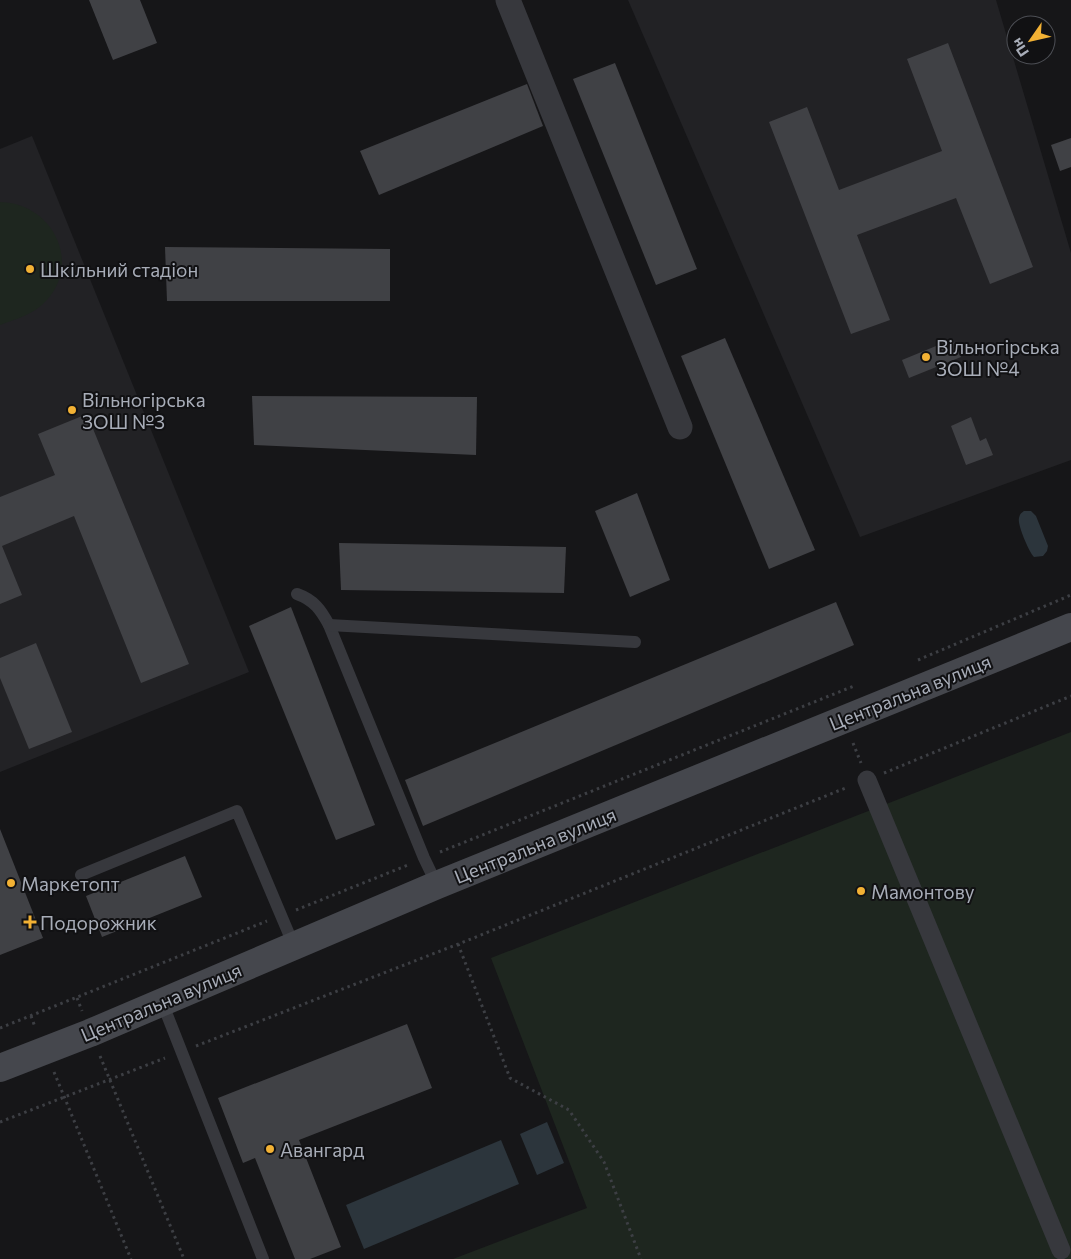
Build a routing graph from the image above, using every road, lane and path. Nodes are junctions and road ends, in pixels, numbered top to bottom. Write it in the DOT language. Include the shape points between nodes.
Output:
graph roads {
  1 [pos="508,0"];
  2 [pos="680,427"];
  3 [pos="297,594"];
  4 [pos="1071,595"];
  5 [pos="329,625"];
  6 [pos="1071,627"];
  7 [pos="635,642"];
  8 [pos="914,662"];
  9 [pos="858,684"];
  10 [pos="1071,696"];
  11 [pos="844,719"];
  12 [pos="867,780"];
  13 [pos="424,858"];
  14 [pos="81,875"];
  15 [pos="437,885"];
  16 [pos="282,915"];
  17 [pos="458,944"];
  18 [pos="294,946"];
  19 [pos="77,998"];
  20 [pos="162,1002"];
  21 [pos="31,1016"];
  22 [pos="0,1028"];
  23 [pos="90,1033"];
  24 [pos="44,1051"];
  25 [pos="182,1051"];
  26 [pos="0,1068"];
  27 [pos="110,1079"];
  28 [pos="65,1097"];
  29 [pos="0,1122"];
  30 [pos="1059,1252"];
  31 [pos="131,1259"];
  32 [pos="184,1259"];
  33 [pos="263,1259"];
  34 [pos="641,1259"];
  1 -- 2 [label="street"];
  3 -- 5 [label="lane" via="311,600"];
  4 -- 8 [label="path"];
  5 -- 7 [label="lane"];
  5 -- 13 [label="lane"];
  6 -- 11 [label="main road, Центральна вулиця"];
  9 -- 13 [label="path"];
  10 -- 12 [label="path"];
  11 -- 12 [label="path"];
  11 -- 15 [label="main road, Центральна вулиця"];
  12 -- 17 [label="path"];
  12 -- 30 [label="street"];
  13 -- 15 [label="lane"];
  13 -- 16 [label="path"];
  14 -- 16 [label="lane" via="237,811"];
  15 -- 18 [label="main road, Центральна вулиця"];
  16 -- 18 [label="lane"];
  16 -- 19 [label="path"];
  17 -- 25 [label="path"];
  17 -- 34 [label="path" via="510,1078 569,1110 604,1162"];
  18 -- 20 [label="main road, Центральна вулиця"];
  19 -- 21 [label="path"];
  19 -- 23 [label="path"];
  20 -- 23 [label="main road, Центральна вулиця"];
  20 -- 25 [label="lane"];
  21 -- 22 [label="path"];
  21 -- 24 [label="path"];
  23 -- 24 [label="main road, Центральна вулиця"];
  23 -- 27 [label="path"];
  24 -- 26 [label="main road, Центральна вулиця"];
  24 -- 28 [label="path"];
  25 -- 27 [label="path"];
  25 -- 33 [label="lane"];
  27 -- 28 [label="path"];
  27 -- 32 [label="path"];
  28 -- 29 [label="path"];
  28 -- 31 [label="path"];
}
